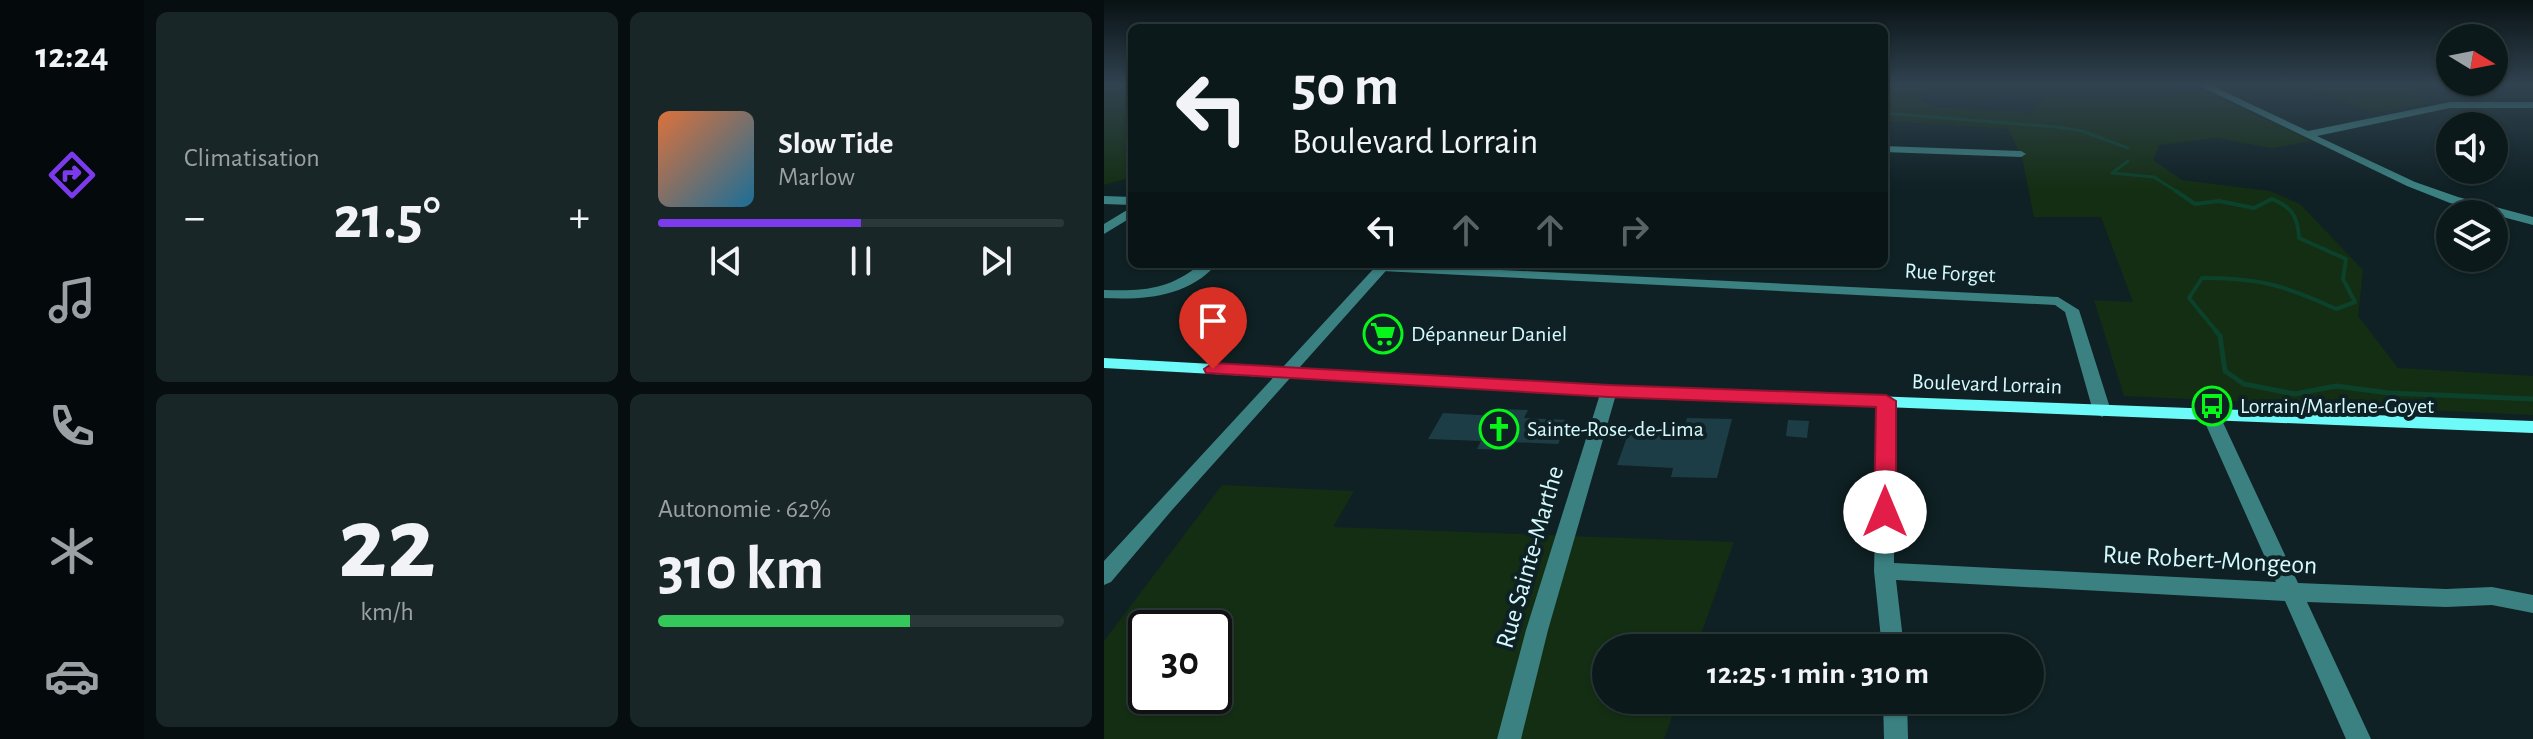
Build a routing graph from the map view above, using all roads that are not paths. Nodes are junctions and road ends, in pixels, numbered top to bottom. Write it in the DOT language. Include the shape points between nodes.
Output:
graph roads {
  1 [pos="2272,118"];
  2 [pos="2385,118"];
  3 [pos="2306,135"];
  4 [pos="1888,149"];
  5 [pos="2021,154"];
  6 [pos="1104,200"];
  7 [pos="1128,201"];
  8 [pos="1128,214"];
  9 [pos="2533,221"];
  10 [pos="1104,230"];
  11 [pos="1205,268"];
  12 [pos="1380,268"];
  13 [pos="1504,268"];
  14 [pos="1666,272"];
  15 [pos="1104,294"];
  16 [pos="1104,363"];
  17 [pos="1286,372"];
  18 [pos="1609,391"];
  19 [pos="1886,401"];
  20 [pos="2102,411"];
  21 [pos="2211,416"];
  22 [pos="2533,427"];
  23 [pos="1884,571"];
  24 [pos="1104,576"];
  25 [pos="2290,592"];
  26 [pos="2533,604"];
  27 [pos="1891,634"];
  28 [pos="1895,714"];
  29 [pos="1509,739"];
  30 [pos="1896,739"];
  31 [pos="2359,739"];
  1 -- 3 [label="street"];
  2 -- 3 [label="street"];
  3 -- 9 [label="street" via="2411,184"];
  4 -- 5 [label="street"];
  6 -- 7 [label="street"];
  8 -- 10 [label="street"];
  11 -- 15 [label="street" via="1165,292"];
  12 -- 17 [label="street"];
  13 -- 14 [label="street, Rue Forget"];
  14 -- 20 [label="street, Rue Forget" via="2058,301 2072,310"];
  16 -- 17 [label="main road, Boulevard Lorrain"];
  17 -- 18 [label="main road, Boulevard Lorrain"];
  17 -- 24 [label="street"];
  18 -- 19 [label="main road, Boulevard Lorrain"];
  18 -- 29 [label="street, Rue Sainte-Marthe"];
  19 -- 20 [label="main road, Boulevard Lorrain"];
  19 -- 23 [label="street"];
  20 -- 21 [label="main road, Boulevard Lorrain"];
  21 -- 22 [label="main road, Boulevard Lorrain"];
  21 -- 25 [label="street"];
  23 -- 25 [label="street, Rue Robert-Mongeon"];
  23 -- 27 [label="street"];
  25 -- 26 [label="street, Rue Robert-Mongeon" via="2492,596"];
  25 -- 31 [label="street"];
  28 -- 30 [label="street"];
}
